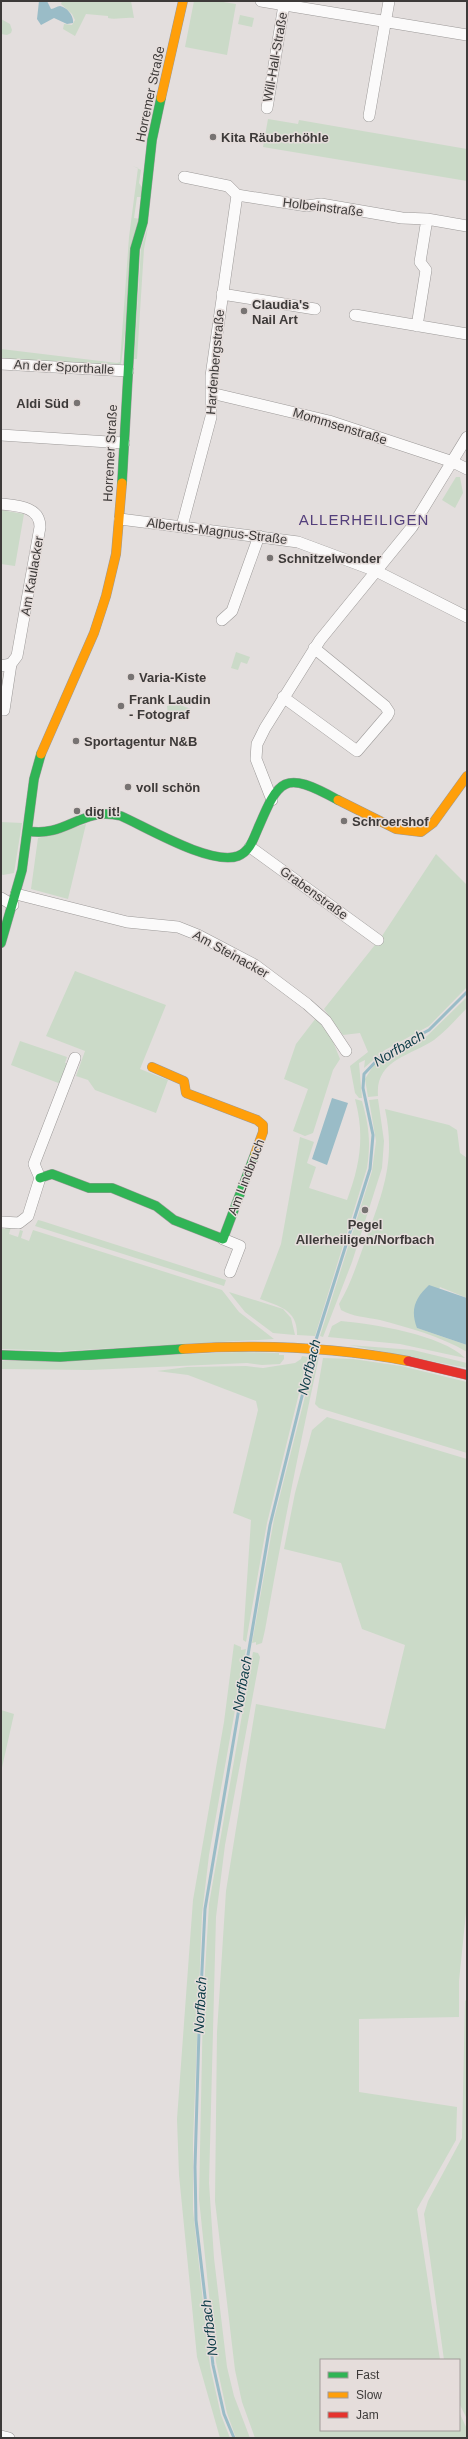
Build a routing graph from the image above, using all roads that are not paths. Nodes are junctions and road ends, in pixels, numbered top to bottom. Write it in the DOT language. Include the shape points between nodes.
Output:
graph roads {
  1 [pos="183,1"];
  2 [pos="261,1"];
  3 [pos="389,1"];
  4 [pos="284,5"];
  5 [pos="385,22"];
  6 [pos="467,35"];
  7 [pos="267,108"];
  8 [pos="369,116"];
  9 [pos="184,177"];
  10 [pos="237,195"];
  11 [pos="427,219"];
  12 [pos="467,226"];
  13 [pos="222,294"];
  14 [pos="315,309"];
  15 [pos="355,315"];
  16 [pos="417,326"];
  17 [pos="467,334"];
  18 [pos="1,364"];
  19 [pos="128,371"];
  20 [pos="211,393"];
  21 [pos="1,435"];
  22 [pos="467,436"];
  23 [pos="124,444"];
  24 [pos="453,462"];
  25 [pos="467,469"];
  26 [pos="1,504"];
  27 [pos="120,519"];
  28 [pos="182,526"];
  29 [pos="259,536"];
  30 [pos="376,571"];
  31 [pos="467,617"];
  32 [pos="222,620"];
  33 [pos="314,648"];
  34 [pos="6,665"];
  35 [pos="283,697"];
  36 [pos="1,710"];
  37 [pos="467,776"];
  38 [pos="272,800"];
  39 [pos="28,830"];
  40 [pos="250,847"];
  41 [pos="1,898"];
  42 [pos="14,900"];
  43 [pos="378,940"];
  44 [pos="1,943"];
  45 [pos="346,1051"];
  46 [pos="75,1058"];
  47 [pos="152,1067"];
  48 [pos="40,1178"];
  49 [pos="1,1222"];
  50 [pos="223,1239"];
  51 [pos="230,1272"];
  52 [pos="1,1355"];
  53 [pos="467,1375"];
  54 [pos="1,2436"];
  55 [pos="9,2438"];
  1 -- 19 [label="street, Horremer Straße" via="152,140 143,222 135,249"];
  2 -- 4 [label="street"];
  3 -- 5 [label="street"];
  4 -- 5 [label="street"];
  4 -- 7 [label="street, Will-Hall-Straße"];
  5 -- 6 [label="street"];
  5 -- 8 [label="street"];
  9 -- 10 [label="street, Holbeinstraße" via="228,186"];
  10 -- 11 [label="street, Holbeinstraße" via="306,206 321,204 402,218"];
  10 -- 13 [label="street, Hardenbergstraße"];
  11 -- 12 [label="street, Holbeinstraße"];
  11 -- 16 [label="street" via="420,262 426,270"];
  13 -- 14 [label="street"];
  13 -- 20 [label="street, Hardenbergstraße"];
  15 -- 16 [label="street"];
  16 -- 17 [label="street"];
  18 -- 19 [label="street, An der Sporthalle"];
  19 -- 23 [label="street, Horremer Straße"];
  20 -- 24 [label="street, Mommsenstraße" via="329,421"];
  20 -- 28 [label="street, Hardenbergstraße" via="211,417"];
  21 -- 23 [label="street"];
  22 -- 24 [label="street"];
  23 -- 27 [label="street, Horremer Straße"];
  24 -- 25 [label="street, Mommsenstraße"];
  24 -- 30 [label="street" via="412,527"];
  26 -- 34 [label="street, Am Kaulacker" via="30,509 40,522 18,651"];
  27 -- 28 [label="street, Albertus-Magnus-Straße"];
  27 -- 39 [label="street, Horremer Straße" via="116,554 102,610 86,654 42,749 34,779"];
  28 -- 29 [label="street, Albertus-Magnus-Straße"];
  29 -- 30 [label="street, Albertus-Magnus-Straße" via="298,542"];
  29 -- 32 [label="street" via="232,611"];
  30 -- 31 [label="street, Albertus-Magnus-Straße"];
  30 -- 33 [label="street"];
  33 -- 35 [label="street"];
  33 -- 35 [label="street" via="387,709 387,716 357,751"];
  34 -- 36 [label="street, Am Kaulacker" via="4,710"];
  35 -- 38 [label="street" via="262,734 256,751 257,764"];
  37 -- 38 [label="street" via="433,823 419,833 381,822 327,793 300,782 284,784"];
  38 -- 40 [label="street"];
  39 -- 40 [label="street" via="48,832 83,816 101,812 120,816 210,856 237,857 246,853"];
  39 -- 42 [label="street, Horremer Straße"];
  40 -- 43 [label="street, Grabenstraße"];
  41 -- 42 [label="street, Am Steinacker"];
  42 -- 44 [label="street, Horremer Straße"];
  42 -- 45 [label="street, Am Steinacker" via="127,922 178,927 198,935 255,965 298,996 326,1020"];
  46 -- 48 [label="street" via="34,1164"];
  47 -- 50 [label="street, Am Lindbruch" via="184,1081 186,1093 257,1120 263,1125 263,1132"];
  48 -- 49 [label="street" via="25,1219 13,1224"];
  48 -- 50 [label="street" via="52,1174 89,1188 112,1188 156,1206 174,1220"];
  50 -- 51 [label="street" via="240,1246"];
  52 -- 53 [label="street" via="62,1357 237,1346 279,1346 348,1351 408,1361"];
  54 -- 55 [label="street"];
}
